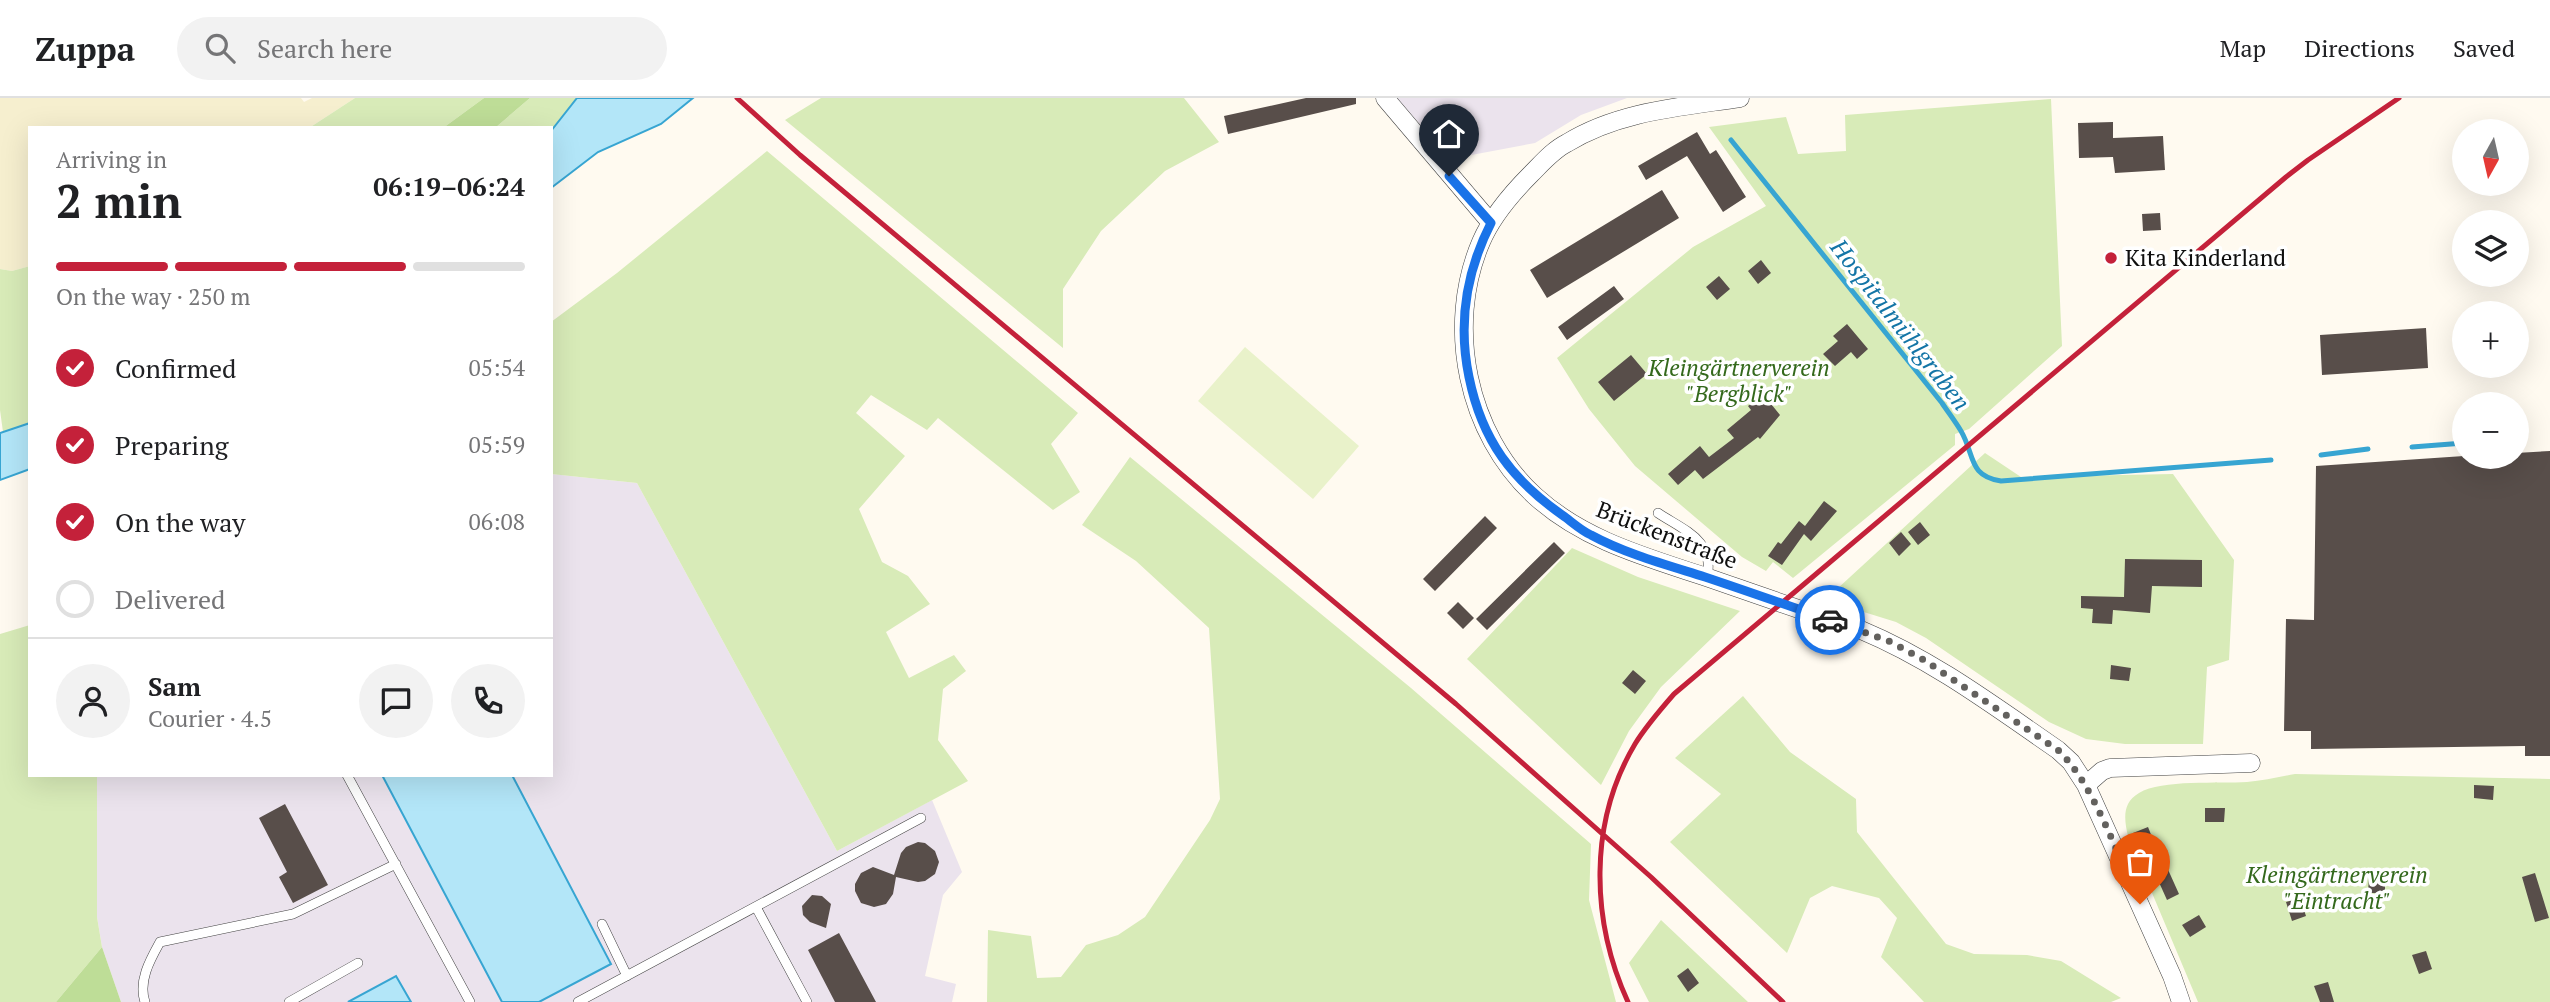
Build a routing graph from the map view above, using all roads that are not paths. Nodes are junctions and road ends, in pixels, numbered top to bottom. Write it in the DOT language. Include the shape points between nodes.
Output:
graph roads {
  1 [pos="1385,98"];
  2 [pos="1740,98"];
  3 [pos="1691,102"];
  4 [pos="1491,223"];
  5 [pos="1658,513"];
  6 [pos="1707,578"];
  7 [pos="2250,763"];
  8 [pos="349,777"];
  9 [pos="2086,785"];
  10 [pos="921,818"];
  11 [pos="396,864"];
  12 [pos="756,907"];
  13 [pos="602,925"];
  14 [pos="358,963"];
  15 [pos="627,976"];
  16 [pos="145,1002"];
  17 [pos="289,1002"];
  18 [pos="470,1002"];
  19 [pos="578,1002"];
  20 [pos="807,1002"];
  21 [pos="2181,1002"];
  1 -- 4 [label="street"];
  2 -- 3 [label="street, Brückenstraße"];
  3 -- 4 [label="street, Brückenstraße" via="1625,117 1565,144 1522,182"];
  4 -- 6 [label="street, Brückenstraße" via="1467,289 1467,365 1479,414 1502,459 1536,497 1591,536"];
  5 -- 6 [label="lane" via="1702,542 1710,557"];
  6 -- 9 [label="street, Brückenstraße" via="1861,630 1924,660 2058,750"];
  7 -- 9 [label="street" via="2110,768"];
  8 -- 11 [label="lane"];
  9 -- 21 [label="street, Brückenstraße"];
  10 -- 12 [label="lane"];
  11 -- 16 [label="lane" via="293,914 160,942 146,968"];
  11 -- 18 [label="lane"];
  12 -- 15 [label="lane"];
  12 -- 20 [label="lane"];
  13 -- 15 [label="lane"];
  14 -- 17 [label="lane"];
  15 -- 19 [label="lane"];
}
